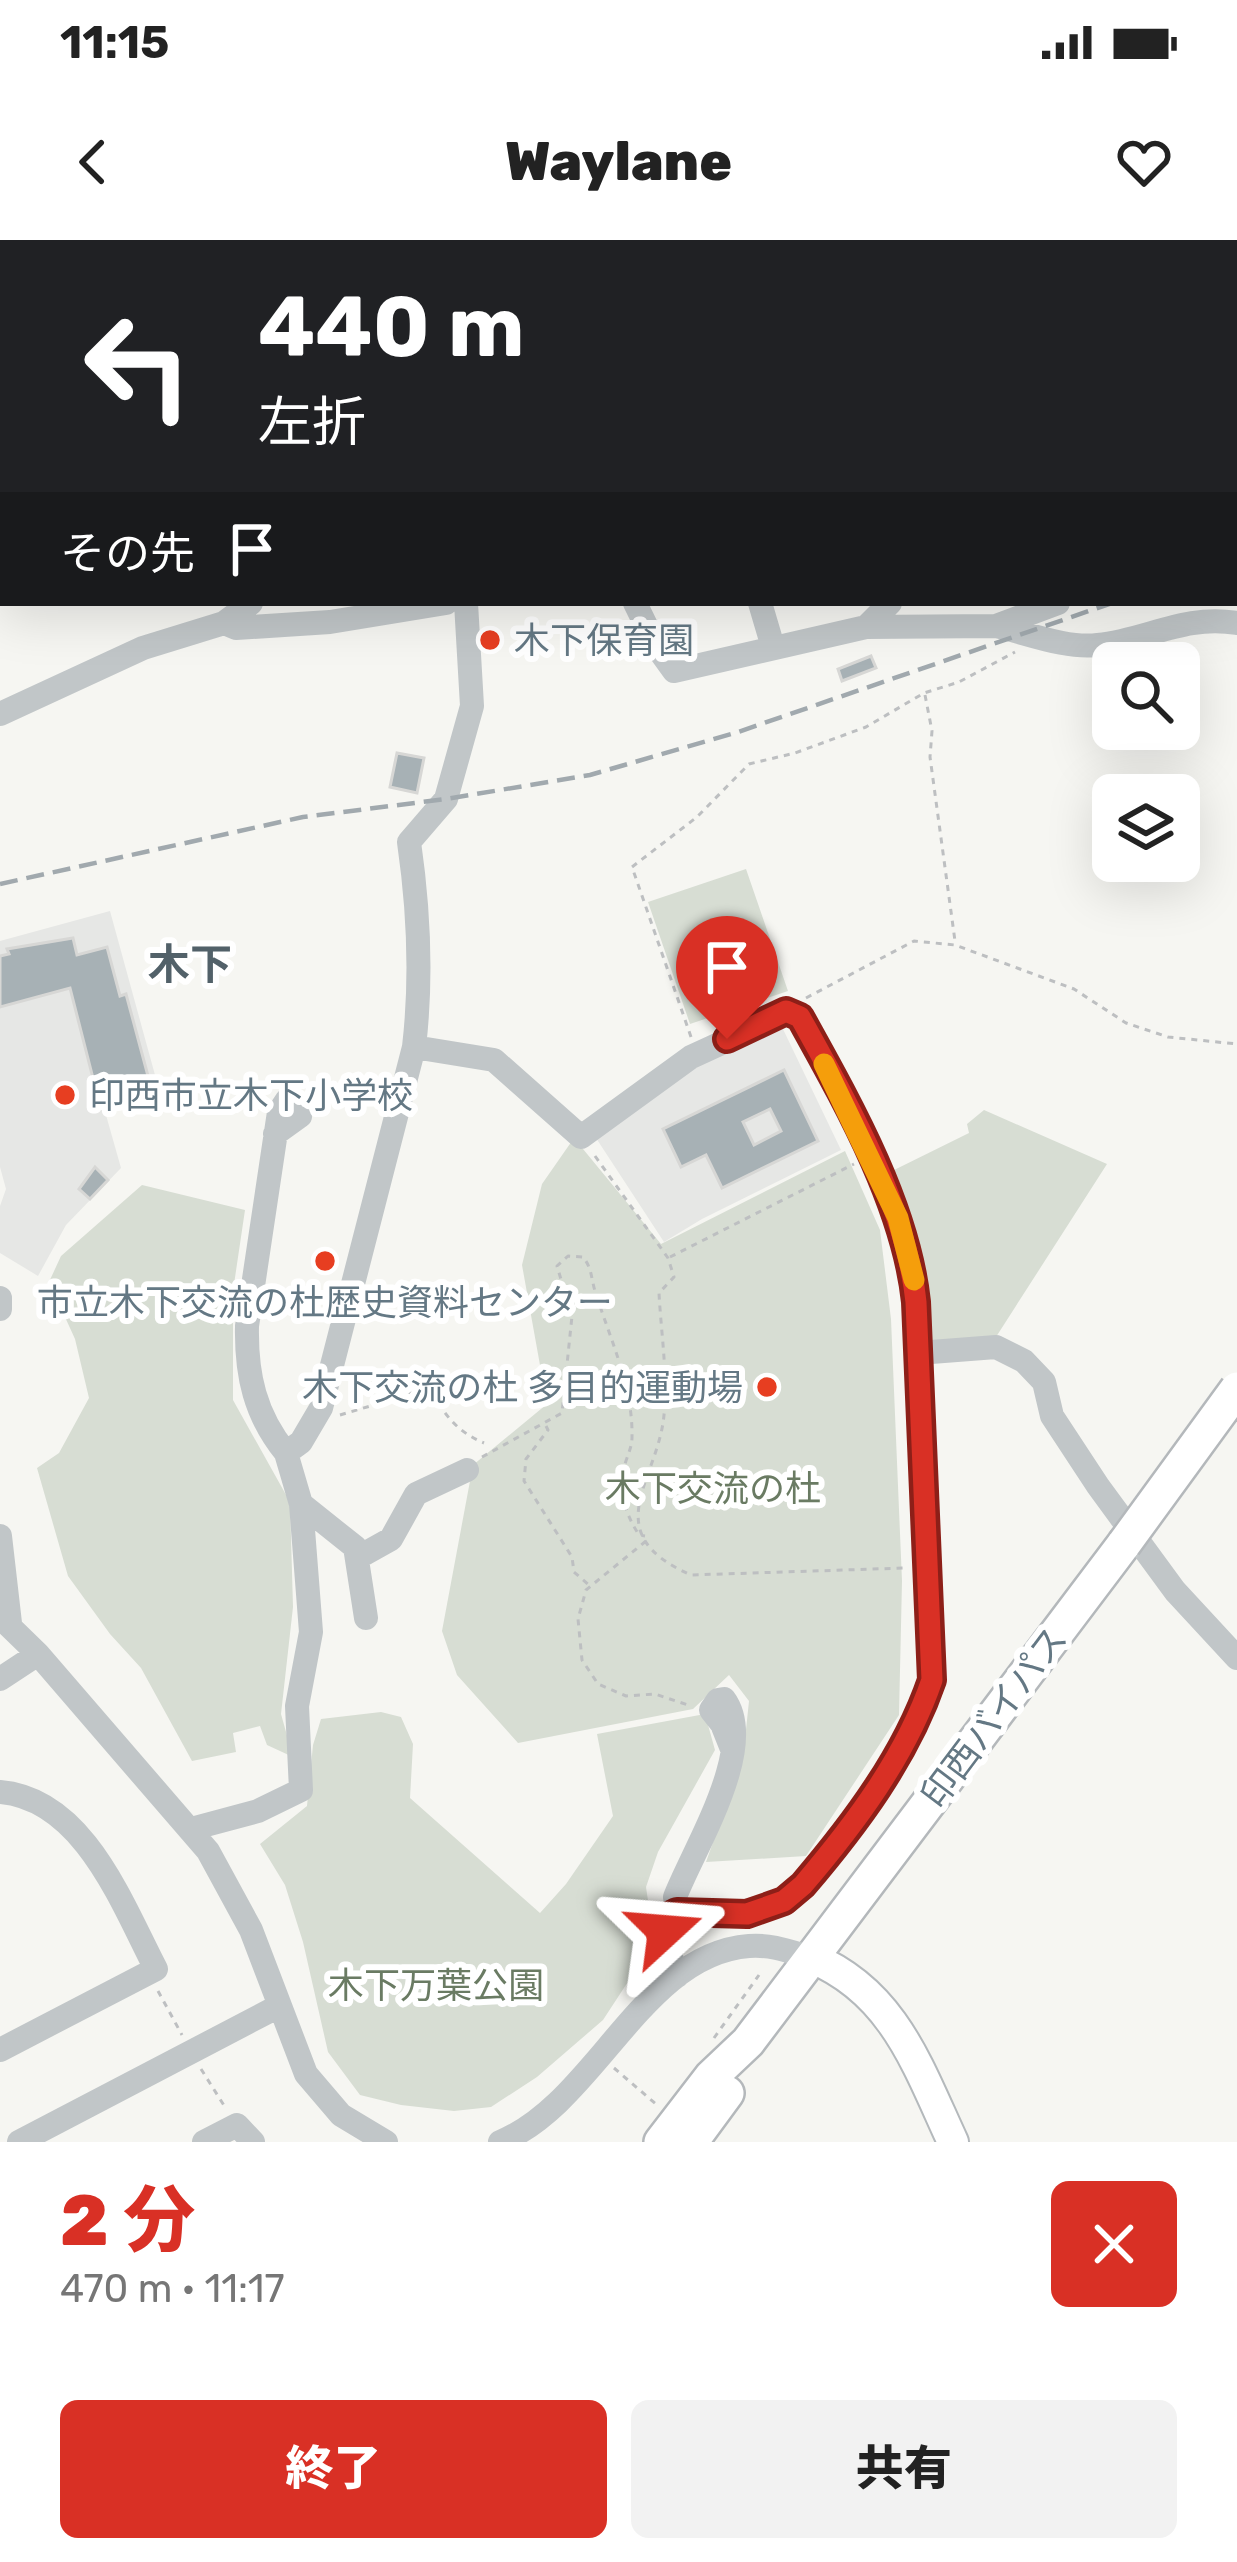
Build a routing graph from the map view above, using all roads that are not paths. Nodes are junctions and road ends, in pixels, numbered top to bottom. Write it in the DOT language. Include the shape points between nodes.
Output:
graph roads {
  1 [pos="247,606"];
  2 [pos="428,606"];
  3 [pos="466,606"];
  4 [pos="636,606"];
  5 [pos="761,606"];
  6 [pos="887,606"];
  7 [pos="1050,606"];
  8 [pos="224,623"];
  9 [pos="1237,623"];
  10 [pos="996,626"];
  11 [pos="866,627"];
  12 [pos="772,647"];
  13 [pos="0,713"];
  14 [pos="414,1048"];
  15 [pos="275,1133"];
  16 [pos="0,1298"];
  17 [pos="0,1309"];
  18 [pos="918,1353"];
  19 [pos="1237,1389"];
  20 [pos="286,1453"];
  21 [pos="467,1470"];
  22 [pos="302,1504"];
  23 [pos="0,1536"];
  24 [pos="357,1558"];
  25 [pos="366,1618"];
  26 [pos="5,1620"];
  27 [pos="38,1654"];
  28 [pos="1237,1658"];
  29 [pos="0,1679"];
  30 [pos="732,1749"];
  31 [pos="0,1792"];
  32 [pos="191,1828"];
  33 [pos="677,1912"];
  34 [pos="812,1958"];
  35 [pos="677,1976"];
  36 [pos="279,2006"];
  37 [pos="748,2042"];
  38 [pos="0,2050"];
  39 [pos="662,2126"];
  40 [pos="19,2142"];
  41 [pos="204,2142"];
  42 [pos="253,2142"];
  43 [pos="386,2142"];
  44 [pos="500,2142"];
  45 [pos="691,2142"];
  46 [pos="953,2142"];
  1 -- 8 [label="street"];
  2 -- 8 [label="street" via="331,622"];
  3 -- 14 [label="street" via="472,706 446,799 409,842 420,994"];
  4 -- 12 [label="street" via="674,671"];
  5 -- 12 [label="street"];
  6 -- 11 [label="street"];
  7 -- 10 [label="street"];
  8 -- 13 [label="street" via="143,648"];
  9 -- 10 [label="street" via="1161,627 1096,646"];
  10 -- 11 [label="street"];
  11 -- 12 [label="street"];
  14 -- 18 [label="street" via="494,1060 581,1136 691,1057 791,1011 898,1218 910,1258"];
  14 -- 20 [label="street" via="321,1408"];
  15 -- 20 [label="street" via="246,1360 267,1429"];
  16 -- 17 [label="street"];
  18 -- 28 [label="street" via="996,1347 1024,1361 1044,1382 1052,1416 1098,1486 1175,1591"];
  18 -- 33 [label="street" via="932,1680 918,1720 819,1867 784,1901 730,1916"];
  19 -- 34 [label="highway, 印西バイパス, bridge"];
  20 -- 22 [label="street"];
  21 -- 24 [label="street" via="416,1494 391,1539"];
  22 -- 24 [label="street" via="355,1547"];
  22 -- 32 [label="street" via="311,1632 297,1706 301,1790"];
  23 -- 26 [label="street"];
  24 -- 25 [label="street"];
  26 -- 27 [label="street"];
  27 -- 29 [label="street"];
  27 -- 32 [label="street"];
  30 -- 33 [label="street" via="715,1810 675,1897"];
  31 -- 38 [label="street" via="34,1800 92,1846 155,1969"];
  32 -- 36 [label="street" via="242,1910"];
  33 -- 35 [label="street" via="665,1938"];
  34 -- 35 [label="street" via="748,1946"];
  34 -- 37 [label="highway, 印西バイパス"];
  34 -- 46 [label="main road" via="857,1981 887,2014"];
  35 -- 44 [label="street" via="554,2110"];
  36 -- 40 [label="street"];
  36 -- 43 [label="street" via="323,2097"];
  37 -- 39 [label="highway, 印西バイパス"];
  37 -- 45 [label="highway, 印西バイパス" via="736,2080"];
  41 -- 42 [label="street" via="237,2125"];
}
